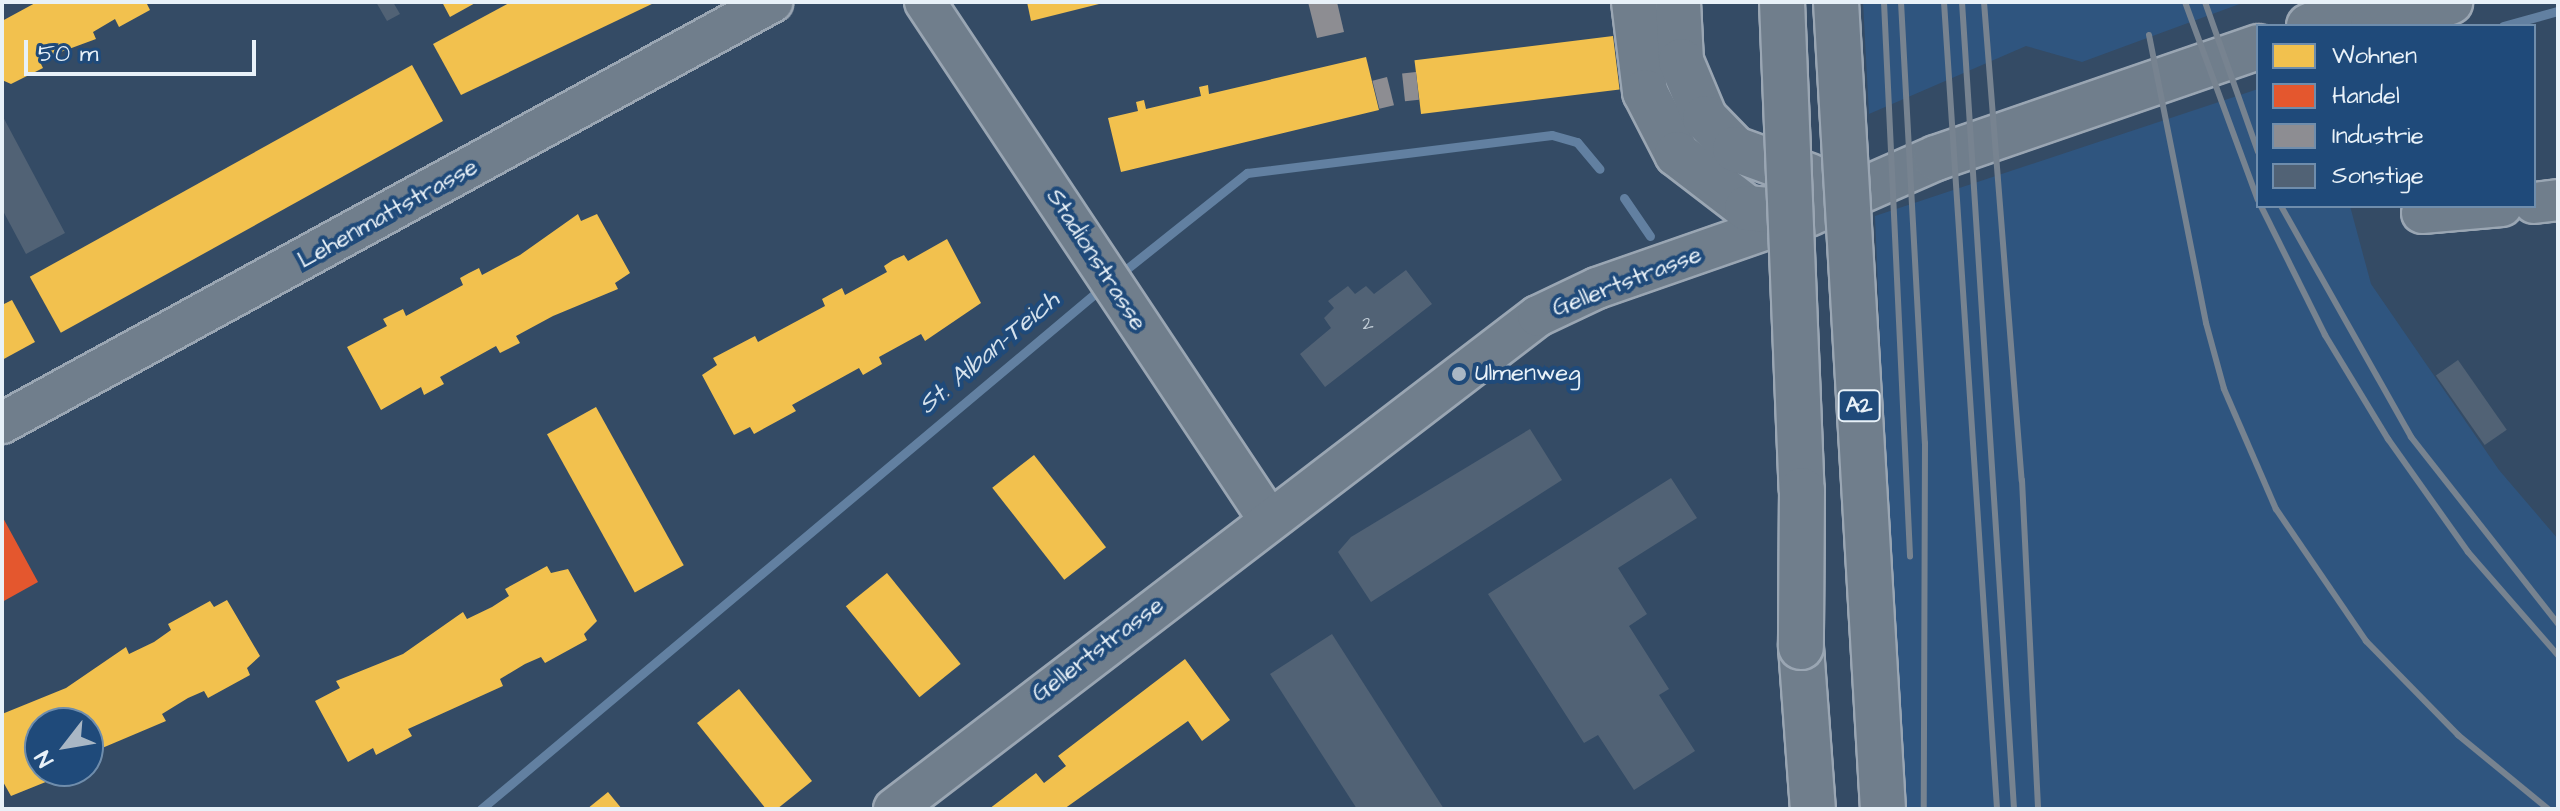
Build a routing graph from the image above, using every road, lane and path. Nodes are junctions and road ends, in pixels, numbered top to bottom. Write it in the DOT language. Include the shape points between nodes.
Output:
graph roads {
  1 [pos="772,2"];
  2 [pos="925,2"];
  3 [pos="1634,2"];
  4 [pos="1678,2"];
  5 [pos="1775,2"];
  6 [pos="1782,2"];
  7 [pos="1836,2"];
  8 [pos="2318,2"];
  9 [pos="2367,2"];
  10 [pos="2450,2"];
  11 [pos="2287,24"];
  12 [pos="2314,24"];
  13 [pos="2379,24"];
  14 [pos="2256,44"];
  15 [pos="1809,195"];
  16 [pos="2558,200"];
  17 [pos="2536,203"];
  18 [pos="2479,208"];
  19 [pos="2422,213"];
  20 [pos="2,423"];
  21 [pos="1268,518"];
  22 [pos="1801,647"];
  23 [pos="894,809"];
  24 [pos="1787,809"];
  25 [pos="1813,809"];
  26 [pos="1883,809"];
  1 -- 20 [label="street, Lehenmattstrasse"];
  2 -- 21 [label="street, Stadionstrasse"];
  3 -- 15 [label="main road" via="1651,111 1693,172 1747,208"];
  4 -- 15 [label="main road" via="1687,82 1718,135"];
  5 -- 15 [label="street" via="1780,133"];
  6 -- 22 [label="main road, bridge" via="1802,475"];
  7 -- 26 [label="main road, A2, bridge"];
  8 -- 11 [label="main road"];
  9 -- 12 [label="main road"];
  10 -- 13 [label="main road"];
  14 -- 15 [label="main road" via="1866,187"];
  15 -- 21 [label="street, Gellertstrasse" via="1659,267 1538,316"];
  16 -- 17 [label="street"];
  18 -- 19 [label="street"];
  21 -- 23 [label="street, Gellertstrasse"];
  22 -- 24 [label="main road"];
  22 -- 25 [label="main road"];
}
